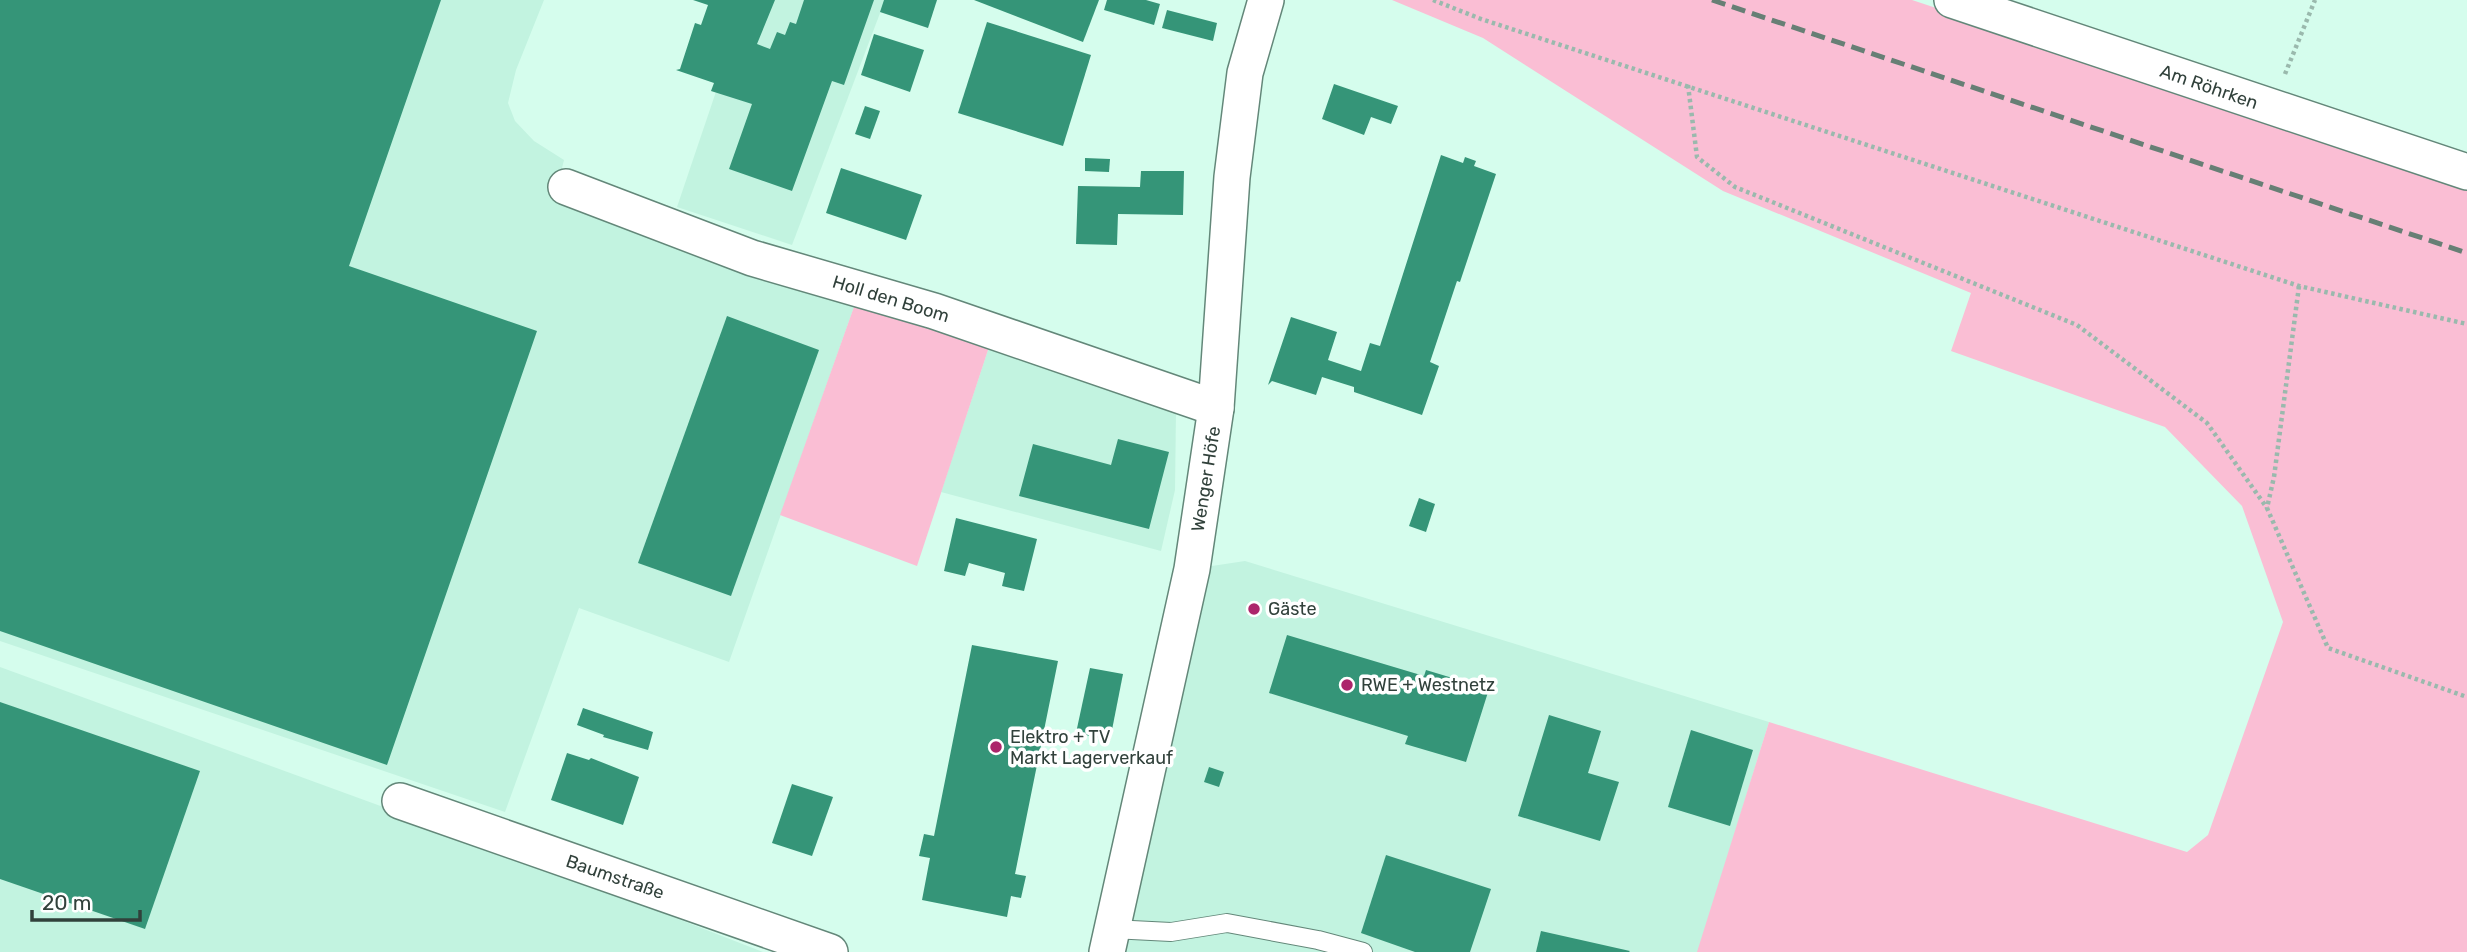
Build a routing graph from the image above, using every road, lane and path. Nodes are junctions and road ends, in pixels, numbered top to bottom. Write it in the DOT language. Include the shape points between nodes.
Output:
graph roads {
  1 [pos="1266,0"];
  2 [pos="1433,0"];
  3 [pos="1952,0"];
  4 [pos="2315,0"];
  5 [pos="1688,85"];
  6 [pos="2271,108"];
  7 [pos="2467,172"];
  8 [pos="566,187"];
  9 [pos="2299,286"];
  10 [pos="2467,324"];
  11 [pos="1216,408"];
  12 [pos="2267,508"];
  13 [pos="2467,697"];
  14 [pos="400,801"];
  15 [pos="1109,940"];
  16 [pos="830,952"];
  17 [pos="1363,952"];
  1 -- 11 [label="street, Wenger Höfe" via="1245,73 1232,177"];
  2 -- 5 [label="path"];
  3 -- 6 [label="street, Am Röhrken"];
  4 -- 6 [label="path"];
  5 -- 9 [label="path"];
  5 -- 12 [label="path" via="1697,157 1735,187 2077,325 2207,423"];
  6 -- 7 [label="street, Am Röhrken"];
  8 -- 11 [label="street, Holl den Boom" via="752,258 934,311"];
  9 -- 10 [label="path"];
  9 -- 12 [label="path"];
  11 -- 15 [label="street, Wenger Höfe" via="1192,569"];
  12 -- 13 [label="path" via="2328,648"];
  14 -- 16 [label="street, Baumstraße"];
  15 -- 17 [label="lane" via="1227,923"];
}
